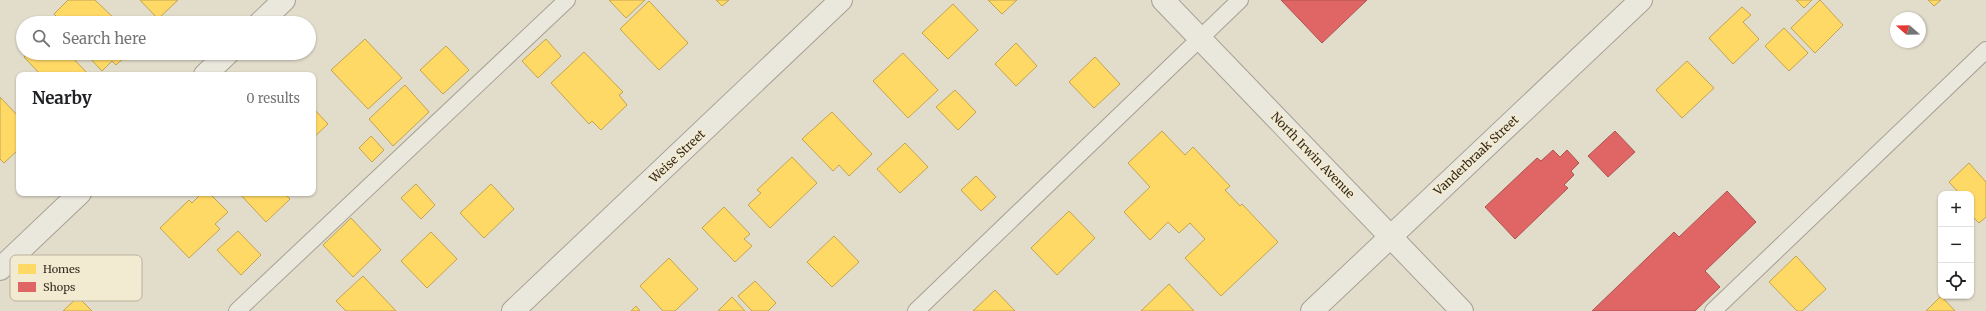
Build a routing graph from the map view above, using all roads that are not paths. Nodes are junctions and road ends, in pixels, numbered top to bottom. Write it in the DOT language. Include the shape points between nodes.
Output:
graph roads {
  1 [pos="284,0"];
  2 [pos="567,0"];
  3 [pos="841,0"];
  4 [pos="1163,0"];
  5 [pos="1240,0"];
  6 [pos="1641,0"];
  7 [pos="267,16"];
  8 [pos="1200,38"];
  9 [pos="1986,50"];
  10 [pos="221,60"];
  11 [pos="208,72"];
  12 [pos="77,196"];
  13 [pos="1390,236"];
  14 [pos="15,255"];
  15 [pos="10,260"];
  16 [pos="0,269"];
  17 [pos="237,311"];
  18 [pos="513,311"];
  19 [pos="916,311"];
  20 [pos="1312,311"];
  21 [pos="1462,311"];
  22 [pos="1713,311"];
  1 -- 7 [label="street"];
  2 -- 17 [label="lane"];
  3 -- 18 [label="street, Weise Street"];
  4 -- 8 [label="street, North Irwin Avenue"];
  5 -- 8 [label="lane"];
  6 -- 13 [label="street, Vanderbraak Street"];
  8 -- 13 [label="street, North Irwin Avenue"];
  8 -- 19 [label="lane"];
  9 -- 22 [label="lane"];
  10 -- 11 [label="street"];
  12 -- 14 [label="street"];
  13 -- 20 [label="street, Vanderbraak Street"];
  13 -- 21 [label="street, North Irwin Avenue"];
  15 -- 16 [label="street"];
}
